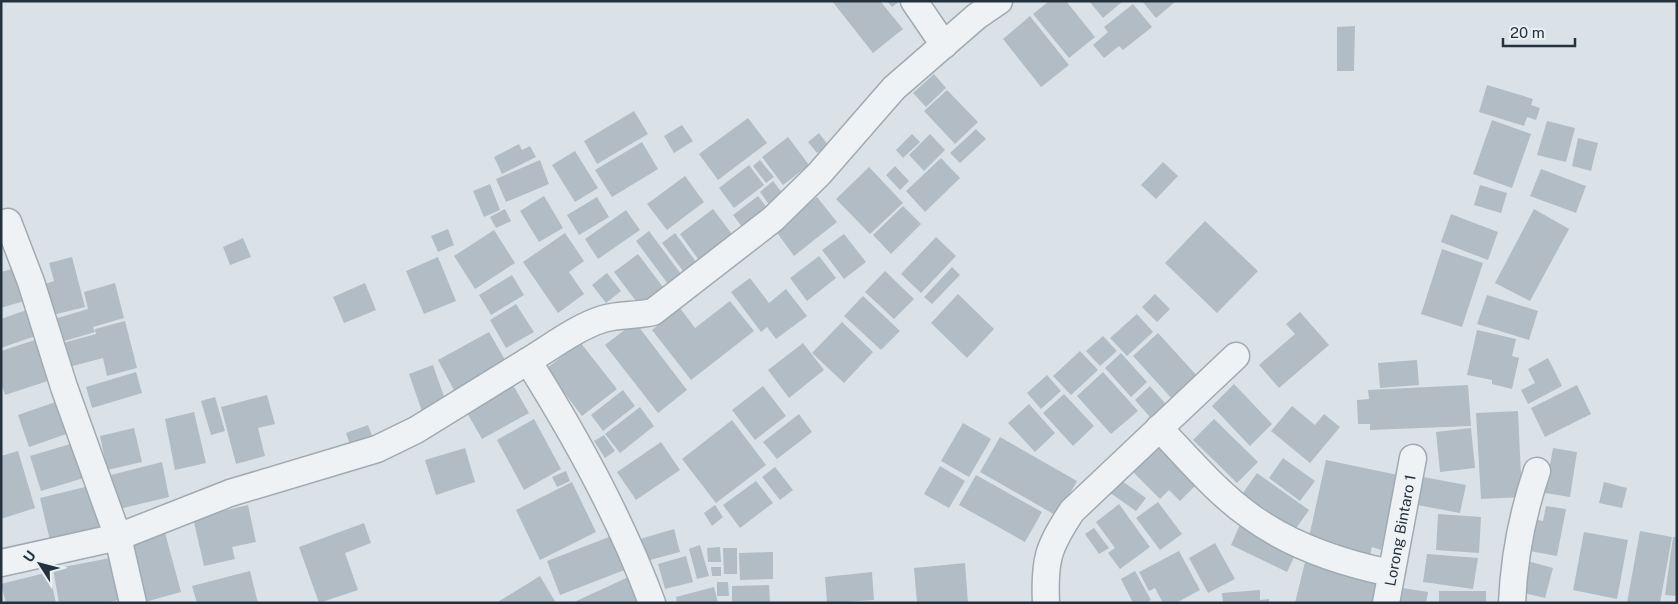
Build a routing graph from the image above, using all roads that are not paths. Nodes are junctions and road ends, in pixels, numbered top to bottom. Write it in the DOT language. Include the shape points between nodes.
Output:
graph roads {
  1 [pos="914,1"];
  2 [pos="999,1"];
  3 [pos="944,45"];
  4 [pos="8,222"];
  5 [pos="1236,356"];
  6 [pos="528,361"];
  7 [pos="1160,428"];
  8 [pos="1413,458"];
  9 [pos="1537,471"];
  10 [pos="118,537"];
  11 [pos="1,563"];
  12 [pos="1391,573"];
  13 [pos="1516,602"];
  14 [pos="134,603"];
  15 [pos="652,603"];
  16 [pos="1046,603"];
  17 [pos="1386,603"];
  1 -- 3 [label="street"];
  2 -- 3 [label="street"];
  3 -- 6 [label="street" via="894,88 819,174 773,219 653,312 593,322"];
  4 -- 10 [label="street"];
  5 -- 7 [label="street"];
  6 -- 10 [label="street" via="416,430 377,448 230,493"];
  6 -- 15 [label="street" via="614,516"];
  7 -- 12 [label="street" via="1227,498 1267,528 1329,557"];
  7 -- 16 [label="street" via="1072,511 1058,532 1048,552 1045,569"];
  8 -- 12 [label="street, Lorong Bintaro 1"];
  9 -- 13 [label="street" via="1525,506 1515,554"];
  10 -- 11 [label="street"];
  10 -- 14 [label="street"];
  12 -- 17 [label="street, Lorong Bintaro 1"];
}
